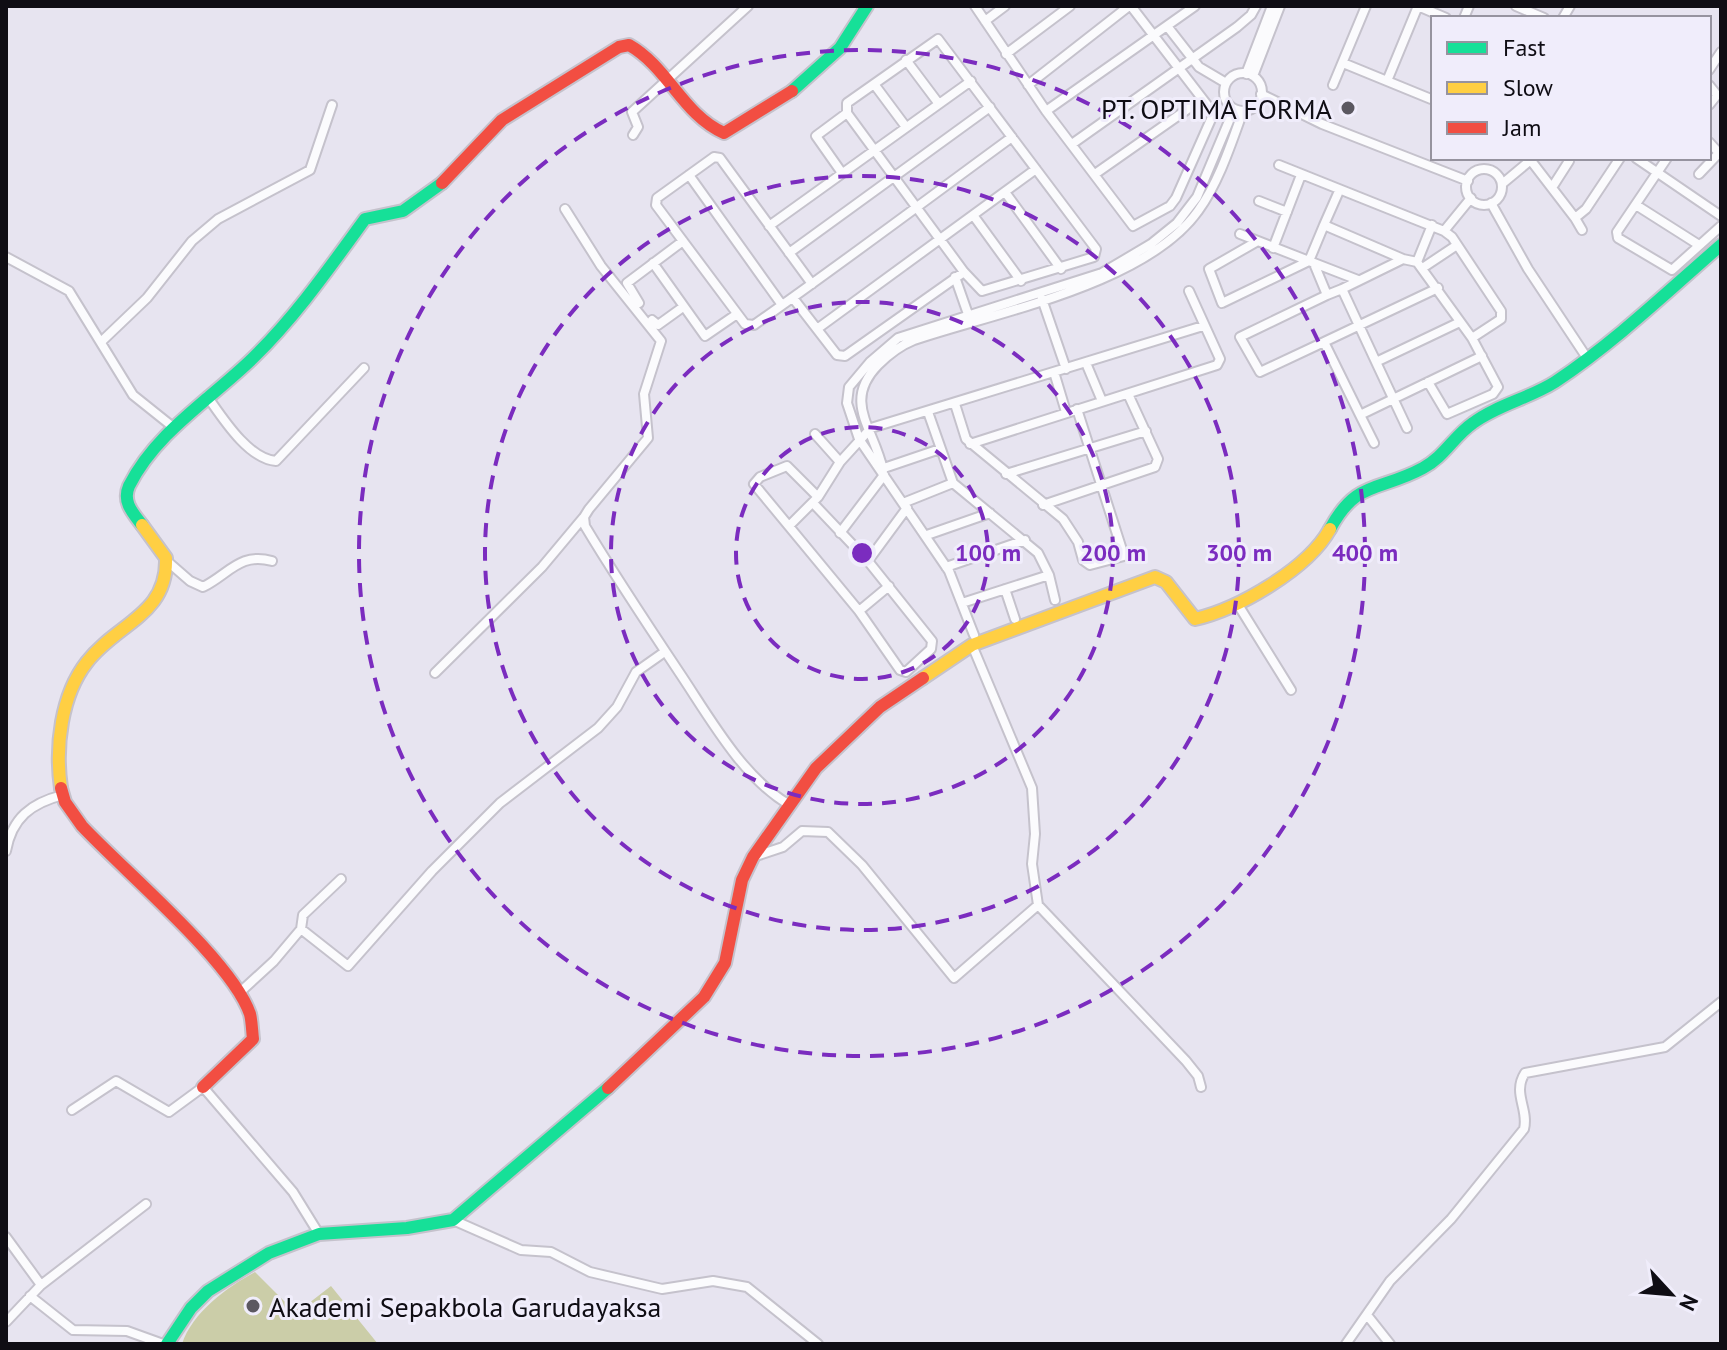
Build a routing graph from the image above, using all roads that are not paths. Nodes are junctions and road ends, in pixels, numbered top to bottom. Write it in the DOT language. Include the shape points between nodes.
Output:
graph roads {
  1 [pos="748,6"];
  2 [pos="867,6"];
  3 [pos="975,6"];
  4 [pos="1005,6"];
  5 [pos="1070,6"];
  6 [pos="1130,6"];
  7 [pos="1195,6"];
  8 [pos="1256,6"];
  9 [pos="1272,6"];
  10 [pos="1280,6"];
  11 [pos="1366,6"];
  12 [pos="1418,6"];
  13 [pos="1516,6"];
  14 [pos="1441,16"];
  15 [pos="1539,16"];
  16 [pos="985,21"];
  17 [pos="1167,26"];
  18 [pos="1154,35"];
  19 [pos="1006,54"];
  20 [pos="1191,58"];
  21 [pos="906,60"];
  22 [pos="1343,63"];
  23 [pos="1179,68"];
  24 [pos="1250,75"];
  25 [pos="669,80"];
  26 [pos="971,81"];
  27 [pos="1387,81"];
  28 [pos="1226,83"];
  29 [pos="874,84"];
  30 [pos="1028,85"];
  31 [pos="1333,85"];
  32 [pos="1261,94"];
  33 [pos="1431,97"];
  34 [pos="1202,99"];
  35 [pos="939,104"];
  36 [pos="332,105"];
  37 [pos="990,107"];
  38 [pos="1239,110"];
  39 [pos="1046,111"];
  40 [pos="847,113"];
  41 [pos="906,127"];
  42 [pos="633,135"];
  43 [pos="1012,137"];
  44 [pos="1072,144"];
  45 [pos="874,150"];
  46 [pos="1719,156"];
  47 [pos="1532,160"];
  48 [pos="1567,160"];
  49 [pos="1619,160"];
  50 [pos="1639,160"];
  51 [pos="1666,160"];
  52 [pos="1279,165"];
  53 [pos="1036,169"];
  54 [pos="842,173"];
  55 [pos="1657,173"];
  56 [pos="1095,174"];
  57 [pos="1699,174"];
  58 [pos="689,175"];
  59 [pos="1301,175"];
  60 [pos="894,177"];
  61 [pos="1468,181"];
  62 [pos="1502,184"];
  63 [pos="1553,186"];
  64 [pos="1339,191"];
  65 [pos="1005,192"];
  66 [pos="1471,198"];
  67 [pos="1259,201"];
  68 [pos="1491,203"];
  69 [pos="1636,205"];
  70 [pos="916,207"];
  71 [pos="565,209"];
  72 [pos="1287,212"];
  73 [pos="973,215"];
  74 [pos="1721,216"];
  75 [pos="1575,218"];
  76 [pos="1324,225"];
  77 [pos="1432,225"];
  78 [pos="769,226"];
  79 [pos="1721,226"];
  80 [pos="1582,230"];
  81 [pos="1444,231"];
  82 [pos="1240,234"];
  83 [pos="940,239"];
  84 [pos="683,241"];
  85 [pos="1256,242"];
  86 [pos="1457,245"];
  87 [pos="1699,245"];
  88 [pos="1721,245"];
  89 [pos="1273,248"];
  90 [pos="789,253"];
  91 [pos="6,257"];
  92 [pos="1403,259"];
  93 [pos="653,263"];
  94 [pos="1312,264"];
  95 [pos="1421,264"];
  96 [pos="1061,269"];
  97 [pos="964,272"];
  98 [pos="955,277"];
  99 [pos="1358,280"];
  100 [pos="1021,281"];
  101 [pos="812,284"];
  102 [pos="1438,288"];
  103 [pos="1342,289"];
  104 [pos="1189,291"];
  105 [pos="1327,295"];
  106 [pos="793,298"];
  107 [pos="1042,299"];
  108 [pos="782,305"];
  109 [pos="683,307"];
  110 [pos="737,314"];
  111 [pos="969,318"];
  112 [pos="1460,322"];
  113 [pos="1359,325"];
  114 [pos="1203,326"];
  115 [pos="817,329"];
  116 [pos="1472,338"];
  117 [pos="102,341"];
  118 [pos="1324,342"];
  119 [pos="1482,356"];
  120 [pos="1587,358"];
  121 [pos="1376,362"];
  122 [pos="1086,363"];
  123 [pos="364,368"];
  124 [pos="1066,369"];
  125 [pos="1054,372"];
  126 [pos="1428,382"];
  127 [pos="1128,394"];
  128 [pos="205,398"];
  129 [pos="1395,399"];
  130 [pos="1102,401"];
  131 [pos="955,404"];
  132 [pos="1077,409"];
  133 [pos="928,412"];
  134 [pos="1066,412"];
  135 [pos="1360,415"];
  136 [pos="173,427"];
  137 [pos="871,428"];
  138 [pos="1407,428"];
  139 [pos="1146,431"];
  140 [pos="815,434"];
  141 [pos="859,439"];
  142 [pos="1374,443"];
  143 [pos="970,444"];
  144 [pos="1089,446"];
  145 [pos="940,449"];
  146 [pos="840,462"];
  147 [pos="883,472"];
  148 [pos="1006,474"];
  149 [pos="953,483"];
  150 [pos="1101,486"];
  151 [pos="816,500"];
  152 [pos="1043,505"];
  153 [pos="905,506"];
  154 [pos="990,513"];
  155 [pos="584,517"];
  156 [pos="789,526"];
  157 [pos="840,533"];
  158 [pos="927,535"];
  159 [pos="1025,540"];
  160 [pos="167,561"];
  161 [pos="272,561"];
  162 [pos="868,561"];
  163 [pos="946,567"];
  164 [pos="1049,575"];
  165 [pos="889,586"];
  166 [pos="1005,589"];
  167 [pos="1055,600"];
  168 [pos="962,603"];
  169 [pos="1237,603"];
  170 [pos="859,611"];
  171 [pos="1015,619"];
  172 [pos="973,640"];
  173 [pos="663,653"];
  174 [pos="435,673"];
  175 [pos="1291,690"];
  176 [pos="63,795"];
  177 [pos="788,804"];
  178 [pos="6,851"];
  179 [pos="753,857"];
  180 [pos="341,879"];
  181 [pos="1038,905"];
  182 [pos="301,929"];
  183 [pos="238,994"];
  184 [pos="1721,1002"];
  185 [pos="203,1087"];
  186 [pos="1201,1087"];
  187 [pos="72,1110"];
  188 [pos="146,1204"];
  189 [pos="453,1220"];
  190 [pos="319,1234"];
  191 [pos="6,1237"];
  192 [pos="41,1285"];
  193 [pos="30,1296"];
  194 [pos="1367,1315"];
  195 [pos="6,1322"];
  196 [pos="165,1344"];
  197 [pos="818,1344"];
  198 [pos="1346,1344"];
  199 [pos="1390,1344"];
  1 -- 25 [label="street"];
  2 -- 25 [label="street" via="843,44 806,81 724,133 705,121"];
  3 -- 16 [label="street"];
  4 -- 16 [label="street"];
  5 -- 19 [label="street"];
  6 -- 18 [label="street"];
  6 -- 30 [label="street"];
  7 -- 17 [label="street"];
  8 -- 20 [label="street" via="1237,27"];
  9 -- 24 [label="street"];
  10 -- 24 [label="street"];
  11 -- 22 [label="street"];
  12 -- 14 [label="street"];
  12 -- 27 [label="street"];
  13 -- 15 [label="street"];
  16 -- 19 [label="street"];
  17 -- 18 [label="street"];
  17 -- 20 [label="street"];
  18 -- 23 [label="street"];
  18 -- 39 [label="street"];
  19 -- 30 [label="street"];
  20 -- 23 [label="street"];
  20 -- 28 [label="street"];
  21 -- 26 [label="street" via="938,39"];
  21 -- 29 [label="street"];
  21 -- 35 [label="street"];
  22 -- 27 [label="street"];
  22 -- 31 [label="street"];
  23 -- 34 [label="street"];
  23 -- 44 [label="street"];
  24 -- 28 [label="street" via="1235,75"];
  24 -- 32 [label="street"];
  25 -- 42 [label="street" via="632,112 638,127"];
  25 -- 128 [label="street" via="640,50 624,45 513,112 449,177 403,211 365,219 298,310"];
  26 -- 35 [label="street"];
  26 -- 37 [label="street"];
  27 -- 33 [label="street"];
  28 -- 38 [label="street" via="1224,95"];
  29 -- 40 [label="street" via="847,103"];
  29 -- 41 [label="street"];
  30 -- 39 [label="street"];
  32 -- 38 [label="street" via="1255,106"];
  32 -- 61 [label="street" via="1322,124"];
  34 -- 56 [label="street"];
  34 -- 56 [label="street" via="1211,110 1210,123 1170,206 1133,226"];
  35 -- 41 [label="street"];
  36 -- 117 [label="street" via="310,170 218,219"];
  37 -- 43 [label="street"];
  37 -- 60 [label="street"];
  38 -- 107 [label="street" via="1209,193 1183,228 1119,273"];
  38 -- 111 [label="street" via="1197,197 1160,237 1102,273"];
  39 -- 44 [label="street"];
  40 -- 45 [label="street"];
  40 -- 54 [label="street" via="816,136"];
  41 -- 45 [label="street"];
  43 -- 53 [label="street"];
  43 -- 70 [label="street"];
  44 -- 56 [label="street"];
  45 -- 54 [label="street"];
  45 -- 60 [label="street"];
  46 -- 57 [label="street"];
  47 -- 62 [label="street"];
  47 -- 63 [label="street"];
  48 -- 63 [label="street"];
  49 -- 75 [label="street"];
  50 -- 55 [label="street"];
  51 -- 55 [label="street"];
  52 -- 59 [label="street"];
  53 -- 65 [label="street"];
  53 -- 96 [label="street" via="1096,249 1087,261"];
  54 -- 78 [label="street"];
  55 -- 69 [label="street"];
  55 -- 74 [label="street"];
  58 -- 78 [label="street" via="720,158"];
  58 -- 84 [label="street" via="656,202"];
  58 -- 108 [label="street"];
  59 -- 64 [label="street"];
  59 -- 72 [label="street"];
  60 -- 70 [label="street"];
  60 -- 90 [label="street"];
  61 -- 62 [label="street" via="1477,170 1488,169"];
  61 -- 66 [label="street"];
  62 -- 68 [label="street" via="1500,196"];
  63 -- 75 [label="street"];
  64 -- 76 [label="street"];
  64 -- 77 [label="street"];
  65 -- 73 [label="street"];
  65 -- 96 [label="street"];
  66 -- 68 [label="street"];
  66 -- 81 [label="street"];
  67 -- 72 [label="street"];
  68 -- 120 [label="street"];
  69 -- 87 [label="street"];
  69 -- 87 [label="street" via="1615,236 1669,270"];
  70 -- 83 [label="street"];
  70 -- 101 [label="street"];
  71 -- 155 [label="street" via="660,346 644,394 648,438"];
  72 -- 89 [label="street"];
  73 -- 83 [label="street"];
  73 -- 100 [label="street"];
  75 -- 80 [label="street"];
  76 -- 92 [label="street"];
  76 -- 94 [label="street"];
  77 -- 81 [label="street"];
  77 -- 95 [label="street"];
  78 -- 90 [label="street"];
  79 -- 87 [label="street"];
  81 -- 86 [label="street"];
  82 -- 85 [label="street"];
  83 -- 97 [label="street"];
  83 -- 115 [label="street"];
  84 -- 93 [label="street"];
  84 -- 110 [label="street"];
  85 -- 89 [label="street"];
  85 -- 94 [label="street" via="1209,269 1222,303"];
  86 -- 95 [label="street"];
  86 -- 116 [label="street" via="1501,311 1501,319"];
  88 -- 120 [label="street"];
  89 -- 94 [label="street"];
  90 -- 101 [label="street"];
  91 -- 117 [label="street" via="63,286"];
  92 -- 95 [label="street"];
  92 -- 99 [label="street"];
  93 -- 109 [label="street"];
  93 -- 109 [label="street" via="627,286 656,325"];
  94 -- 99 [label="street"];
  94 -- 105 [label="street"];
  95 -- 102 [label="street"];
  96 -- 100 [label="street"];
  97 -- 98 [label="street"];
  97 -- 100 [label="street" via="986,292"];
  98 -- 111 [label="street"];
  98 -- 115 [label="street" via="845,356 837,355"];
  99 -- 103 [label="street"];
  101 -- 106 [label="street"];
  102 -- 112 [label="street"];
  102 -- 113 [label="street"];
  103 -- 105 [label="street"];
  103 -- 113 [label="street"];
  104 -- 114 [label="street"];
  105 -- 118 [label="street" via="1240,337 1260,372"];
  106 -- 108 [label="street"];
  106 -- 115 [label="street"];
  107 -- 111 [label="street"];
  107 -- 124 [label="street"];
  108 -- 110 [label="street" via="754,325 745,324"];
  109 -- 110 [label="street" via="705,336"];
  111 -- 137 [label="street" via="904,344 873,370 859,391"];
  111 -- 141 [label="street" via="898,338 870,362 847,392"];
  112 -- 116 [label="street"];
  112 -- 121 [label="street"];
  113 -- 118 [label="street"];
  113 -- 121 [label="street"];
  114 -- 122 [label="street"];
  114 -- 127 [label="street" via="1220,359 1217,365"];
  116 -- 119 [label="street"];
  117 -- 136 [label="street" via="133,395"];
  118 -- 135 [label="street"];
  119 -- 126 [label="street"];
  119 -- 126 [label="street" via="1497,382 1493,394 1447,414"];
  120 -- 169 [label="street" via="1553,383 1472,423 1422,469 1359,492 1335,513 1312,555"];
  121 -- 129 [label="street"];
  122 -- 124 [label="street"];
  122 -- 130 [label="street"];
  123 -- 128 [label="street" via="276,461 243,440"];
  124 -- 125 [label="street"];
  125 -- 131 [label="street"];
  125 -- 134 [label="street"];
  126 -- 129 [label="street"];
  127 -- 130 [label="street"];
  127 -- 139 [label="street"];
  128 -- 136 [label="street"];
  129 -- 135 [label="street"];
  129 -- 138 [label="street"];
  130 -- 132 [label="street"];
  131 -- 133 [label="street"];
  131 -- 143 [label="street" via="961,433"];
  132 -- 134 [label="street"];
  132 -- 144 [label="street"];
  133 -- 137 [label="street"];
  133 -- 145 [label="street"];
  134 -- 143 [label="street"];
  135 -- 142 [label="street"];
  136 -- 160 [label="street" via="126,496 132,514"];
  137 -- 141 [label="street"];
  137 -- 147 [label="street"];
  139 -- 144 [label="street"];
  139 -- 150 [label="street" via="1158,459 1155,467"];
  140 -- 146 [label="street"];
  141 -- 146 [label="street"];
  141 -- 147 [label="street"];
  143 -- 148 [label="street"];
  144 -- 148 [label="street"];
  144 -- 150 [label="street"];
  145 -- 147 [label="street"];
  145 -- 149 [label="street"];
  146 -- 151 [label="street"];
  147 -- 153 [label="street"];
  147 -- 157 [label="street"];
  148 -- 152 [label="street"];
  149 -- 153 [label="street"];
  149 -- 154 [label="street"];
  150 -- 152 [label="street"];
  150 -- 152 [label="street" via="1124,556 1111,561 1086,564 1073,532"];
  151 -- 156 [label="street"];
  151 -- 156 [label="street" via="792,467 756,480 757,491"];
  151 -- 157 [label="street"];
  153 -- 158 [label="street"];
  153 -- 162 [label="street"];
  154 -- 158 [label="street"];
  154 -- 159 [label="street"];
  155 -- 173 [label="street"];
  155 -- 174 [label="street" via="542,567"];
  156 -- 170 [label="street"];
  157 -- 162 [label="street"];
  158 -- 163 [label="street"];
  159 -- 163 [label="street"];
  159 -- 164 [label="street" via="1043,558"];
  160 -- 161 [label="street" via="203,587 240,561"];
  160 -- 176 [label="street" via="153,608 100,648 71,685 62,752"];
  162 -- 165 [label="street"];
  163 -- 168 [label="street"];
  164 -- 166 [label="street"];
  164 -- 167 [label="street"];
  165 -- 170 [label="street"];
  165 -- 170 [label="street" via="932,641 911,669 900,670"];
  166 -- 168 [label="street"];
  166 -- 171 [label="street"];
  168 -- 172 [label="street"];
  169 -- 172 [label="street" via="1195,619 1166,582 1155,577"];
  169 -- 175 [label="street"];
  172 -- 177 [label="street" via="880,707 816,768"];
  172 -- 181 [label="street" via="1032,788"];
  173 -- 177 [label="street" via="720,736"];
  173 -- 182 [label="street" via="636,672 598,728 500,803 348,966"];
  176 -- 178 [label="street" via="27,810"];
  176 -- 183 [label="street" via="95,841 208,952"];
  177 -- 179 [label="street"];
  179 -- 181 [label="street" via="783,847 802,831 828,832 862,865 954,978"];
  179 -- 189 [label="street" via="742,880 725,963 704,997 590,1105"];
  180 -- 182 [label="street" via="303,915"];
  181 -- 186 [label="street" via="1186,1061"];
  182 -- 183 [label="street"];
  183 -- 185 [label="street" via="254,1023 253,1039"];
  184 -- 194 [label="street" via="1667,1046 1525,1073 1518,1090 1524,1129 1451,1219 1390,1281"];
  185 -- 187 [label="street" via="169,1112 116,1081"];
  185 -- 190 [label="street" via="293,1192"];
  188 -- 192 [label="street"];
  189 -- 190 [label="street"];
  189 -- 197 [label="street" via="521,1250 551,1252 590,1272 647,1285 672,1288 713,1281 747,1287"];
  190 -- 196 [label="street" via="235,1271 212,1287"];
  191 -- 192 [label="street"];
  192 -- 193 [label="street"];
  193 -- 195 [label="street"];
  193 -- 196 [label="street" via="73,1330 127,1331"];
  194 -- 198 [label="street"];
  194 -- 199 [label="street"];
}
